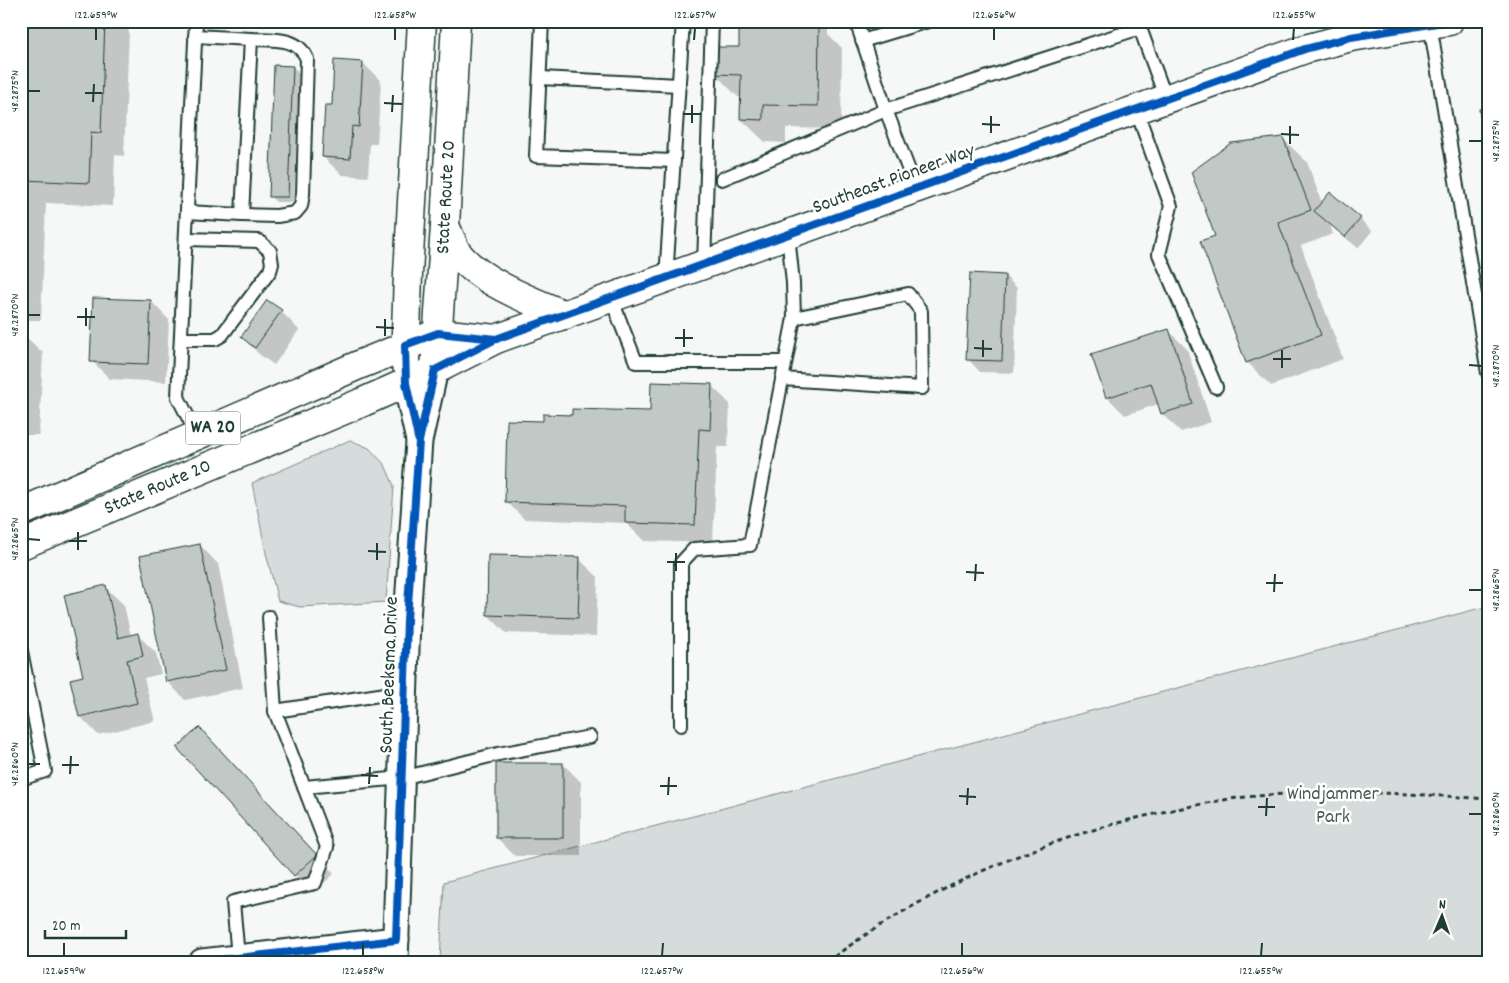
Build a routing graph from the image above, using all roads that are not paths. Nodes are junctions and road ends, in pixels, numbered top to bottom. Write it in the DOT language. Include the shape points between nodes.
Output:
graph roads {
  1 [pos="196,21"];
  2 [pos="422,21"];
  3 [pos="456,21"];
  4 [pos="542,21"];
  5 [pos="683,21"];
  6 [pos="712,21"];
  7 [pos="856,21"];
  8 [pos="928,21"];
  9 [pos="1439,23"];
  10 [pos="1139,25"];
  11 [pos="195,36"];
  12 [pos="251,39"];
  13 [pos="862,41"];
  14 [pos="540,78"];
  15 [pos="679,85"];
  16 [pos="1166,99"];
  17 [pos="1136,109"];
  18 [pos="886,110"];
  19 [pos="674,161"];
  20 [pos="722,179"];
  21 [pos="916,189"];
  22 [pos="187,212"];
  23 [pos="242,215"];
  24 [pos="445,226"];
  25 [pos="788,235"];
  26 [pos="186,239"];
  27 [pos="704,265"];
  28 [pos="666,279"];
  29 [pos="611,298"];
  30 [pos="565,314"];
  31 [pos="794,318"];
  32 [pos="438,333"];
  33 [pos="181,339"];
  34 [pos="496,339"];
  35 [pos="405,345"];
  36 [pos="785,362"];
  37 [pos="435,370"];
  38 [pos="1488,373"];
  39 [pos="782,379"];
  40 [pos="406,383"];
  41 [pos="1216,388"];
  42 [pos="197,435"];
  43 [pos="419,441"];
  44 [pos="21,512"];
  45 [pos="21,545"];
  46 [pos="269,617"];
  47 [pos="21,651"];
  48 [pos="405,691"];
  49 [pos="275,711"];
  50 [pos="681,725"];
  51 [pos="590,737"];
  52 [pos="402,778"];
  53 [pos="21,779"];
  54 [pos="304,787"];
  55 [pos="396,951"];
  56 [pos="238,957"];
  57 [pos="202,962"];
  1 -- 11 [label="lane"];
  2 -- 35 [label="main road, State Route 20"];
  3 -- 24 [label="main road, State Route 20"];
  4 -- 14 [label="lane"];
  5 -- 15 [label="lane"];
  6 -- 27 [label="lane"];
  7 -- 13 [label="lane"];
  8 -- 13 [label="lane"];
  9 -- 16 [label="main road, Southeast Pioneer Way" via="1351,37 1305,49"];
  9 -- 38 [label="lane"];
  10 -- 16 [label="lane"];
  10 -- 18 [label="lane"];
  11 -- 12 [label="lane"];
  11 -- 22 [label="lane"];
  12 -- 23 [label="lane"];
  12 -- 23 [label="lane" via="298,45 307,59 303,194 301,206 295,213"];
  13 -- 18 [label="lane"];
  14 -- 15 [label="lane"];
  14 -- 19 [label="lane" via="536,156"];
  15 -- 19 [label="lane"];
  16 -- 17 [label="main road, Southeast Pioneer Way"];
  17 -- 21 [label="main road, Southeast Pioneer Way"];
  17 -- 41 [label="lane" via="1171,206 1159,254"];
  18 -- 20 [label="lane"];
  18 -- 21 [label="lane"];
  19 -- 28 [label="lane"];
  21 -- 25 [label="main road, Southeast Pioneer Way"];
  22 -- 23 [label="lane"];
  22 -- 26 [label="lane"];
  24 -- 30 [label="main road" via="456,251 489,279"];
  24 -- 32 [label="main road, State Route 20"];
  25 -- 27 [label="main road, Southeast Pioneer Way"];
  25 -- 31 [label="lane"];
  26 -- 33 [label="lane"];
  26 -- 33 [label="lane" via="259,242 270,251 272,264 222,335 215,339"];
  27 -- 28 [label="main road, Southeast Pioneer Way"];
  28 -- 29 [label="main road, Southeast Pioneer Way"];
  29 -- 30 [label="main road, Southeast Pioneer Way"];
  29 -- 36 [label="lane" via="636,362"];
  30 -- 34 [label="main road, Southeast Pioneer Way"];
  31 -- 36 [label="lane"];
  31 -- 39 [label="lane" via="908,294 922,311 922,388"];
  32 -- 34 [label="main road, Southeast Pioneer Way"];
  32 -- 35 [label="main road, WA 20"];
  32 -- 37 [label="main road, State Route 20"];
  33 -- 42 [label="lane" via="178,397"];
  34 -- 37 [label="main road, Southeast Pioneer Way"];
  35 -- 40 [label="main road, State Route 20"];
  35 -- 42 [label="main road, WA 20"];
  36 -- 39 [label="lane"];
  37 -- 40 [label="main road, State Route 20 / WA 20"];
  37 -- 43 [label="street, South Beeksma Drive"];
  39 -- 50 [label="lane" via="750,545 694,549 681,563"];
  40 -- 43 [label="street, South Beeksma Drive"];
  40 -- 45 [label="main road, State Route 20 / WA 20"];
  42 -- 44 [label="main road, WA 20"];
  43 -- 48 [label="street, South Beeksma Drive"];
  46 -- 49 [label="lane"];
  47 -- 53 [label="lane" via="45,771"];
  48 -- 49 [label="lane"];
  48 -- 52 [label="street, South Beeksma Drive"];
  49 -- 54 [label="lane"];
  51 -- 52 [label="lane" via="498,754"];
  52 -- 54 [label="lane"];
  52 -- 55 [label="street, South Beeksma Drive"];
  54 -- 56 [label="lane" via="327,847 315,883 233,902"];
  55 -- 56 [label="street"];
  56 -- 57 [label="street"];
}
